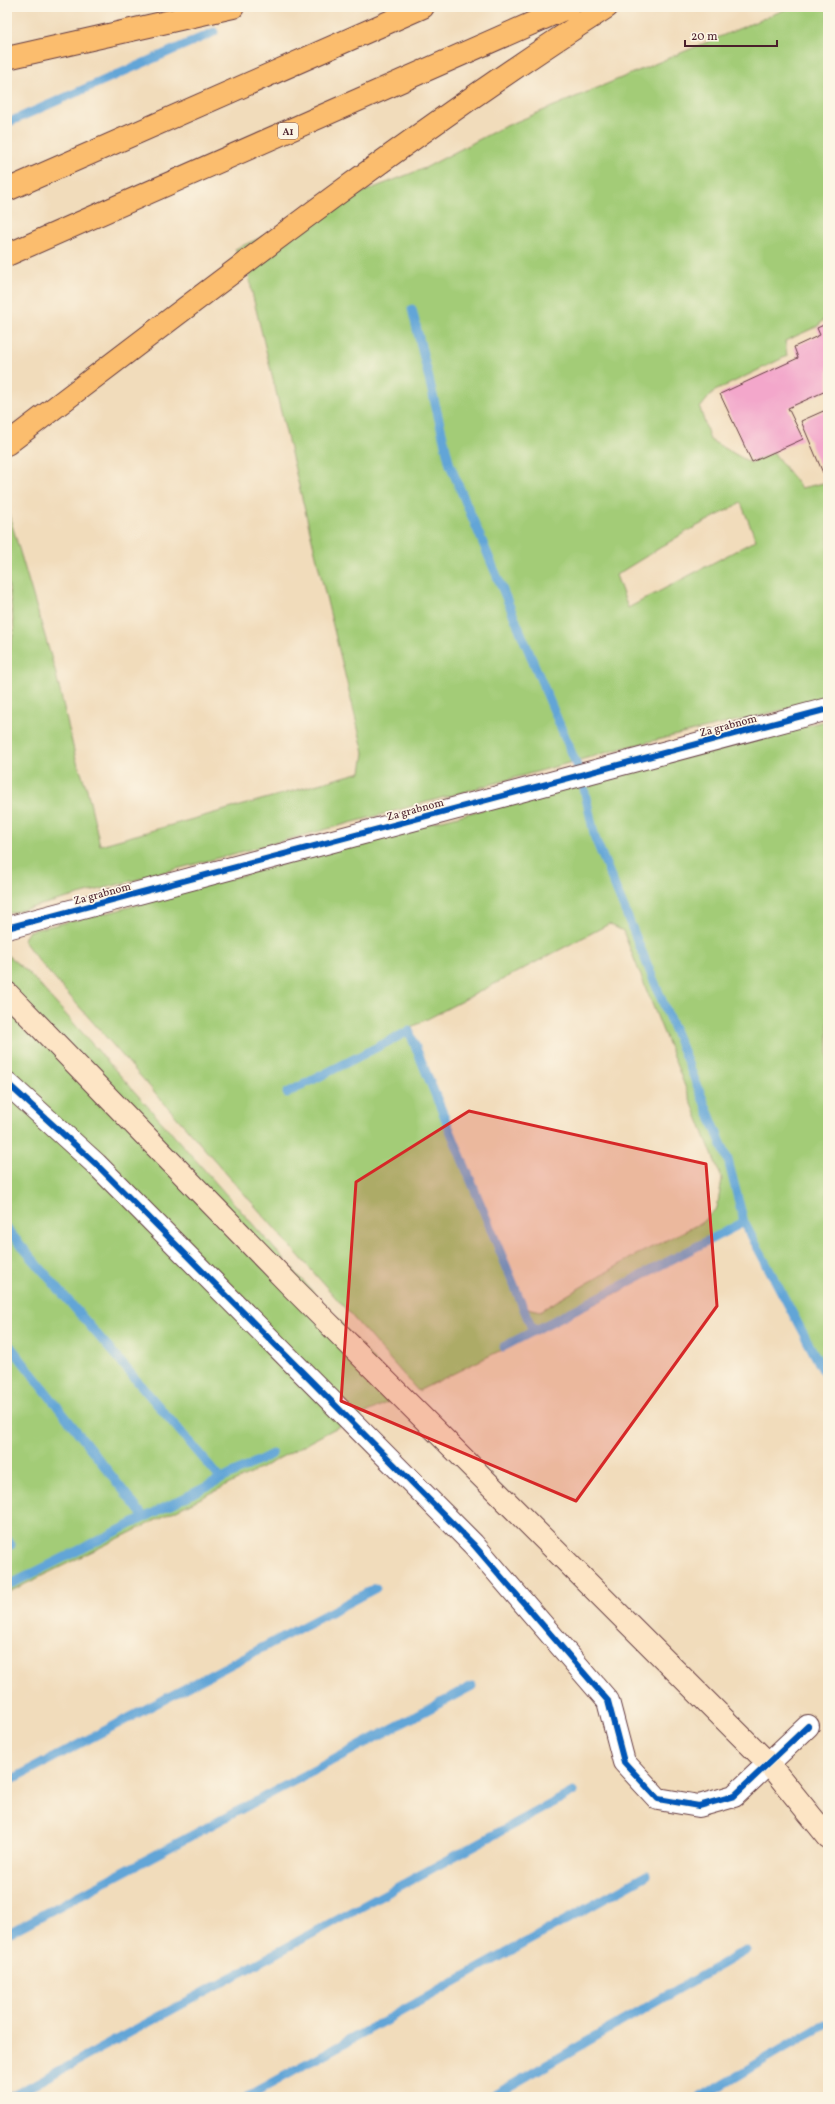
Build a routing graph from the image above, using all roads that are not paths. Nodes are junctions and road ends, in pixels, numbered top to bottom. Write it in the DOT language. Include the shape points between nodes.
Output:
graph roads {
  1 [pos="233,7"];
  2 [pos="423,7"];
  3 [pos="569,7"];
  4 [pos="607,7"];
  5 [pos="7,58"];
  6 [pos="7,190"];
  7 [pos="7,255"];
  8 [pos="7,444"];
  9 [pos="828,709"];
  10 [pos="7,928"];
  11 [pos="7,993"];
  12 [pos="7,1083"];
  13 [pos="808,1726"];
  14 [pos="768,1763"];
  15 [pos="828,1837"];
  1 -- 5 [label="highway"];
  2 -- 6 [label="highway"];
  3 -- 7 [label="highway, A1"];
  4 -- 8 [label="highway" via="454,110 218,283"];
  9 -- 10 [label="street, Za grabnom"];
  11 -- 14 [label="main road" via="292,1287"];
  12 -- 14 [label="street" via="101,1170 473,1544 608,1701 624,1762 658,1799 698,1806 734,1796"];
  13 -- 14 [label="street"];
  14 -- 15 [label="main road"];
}
